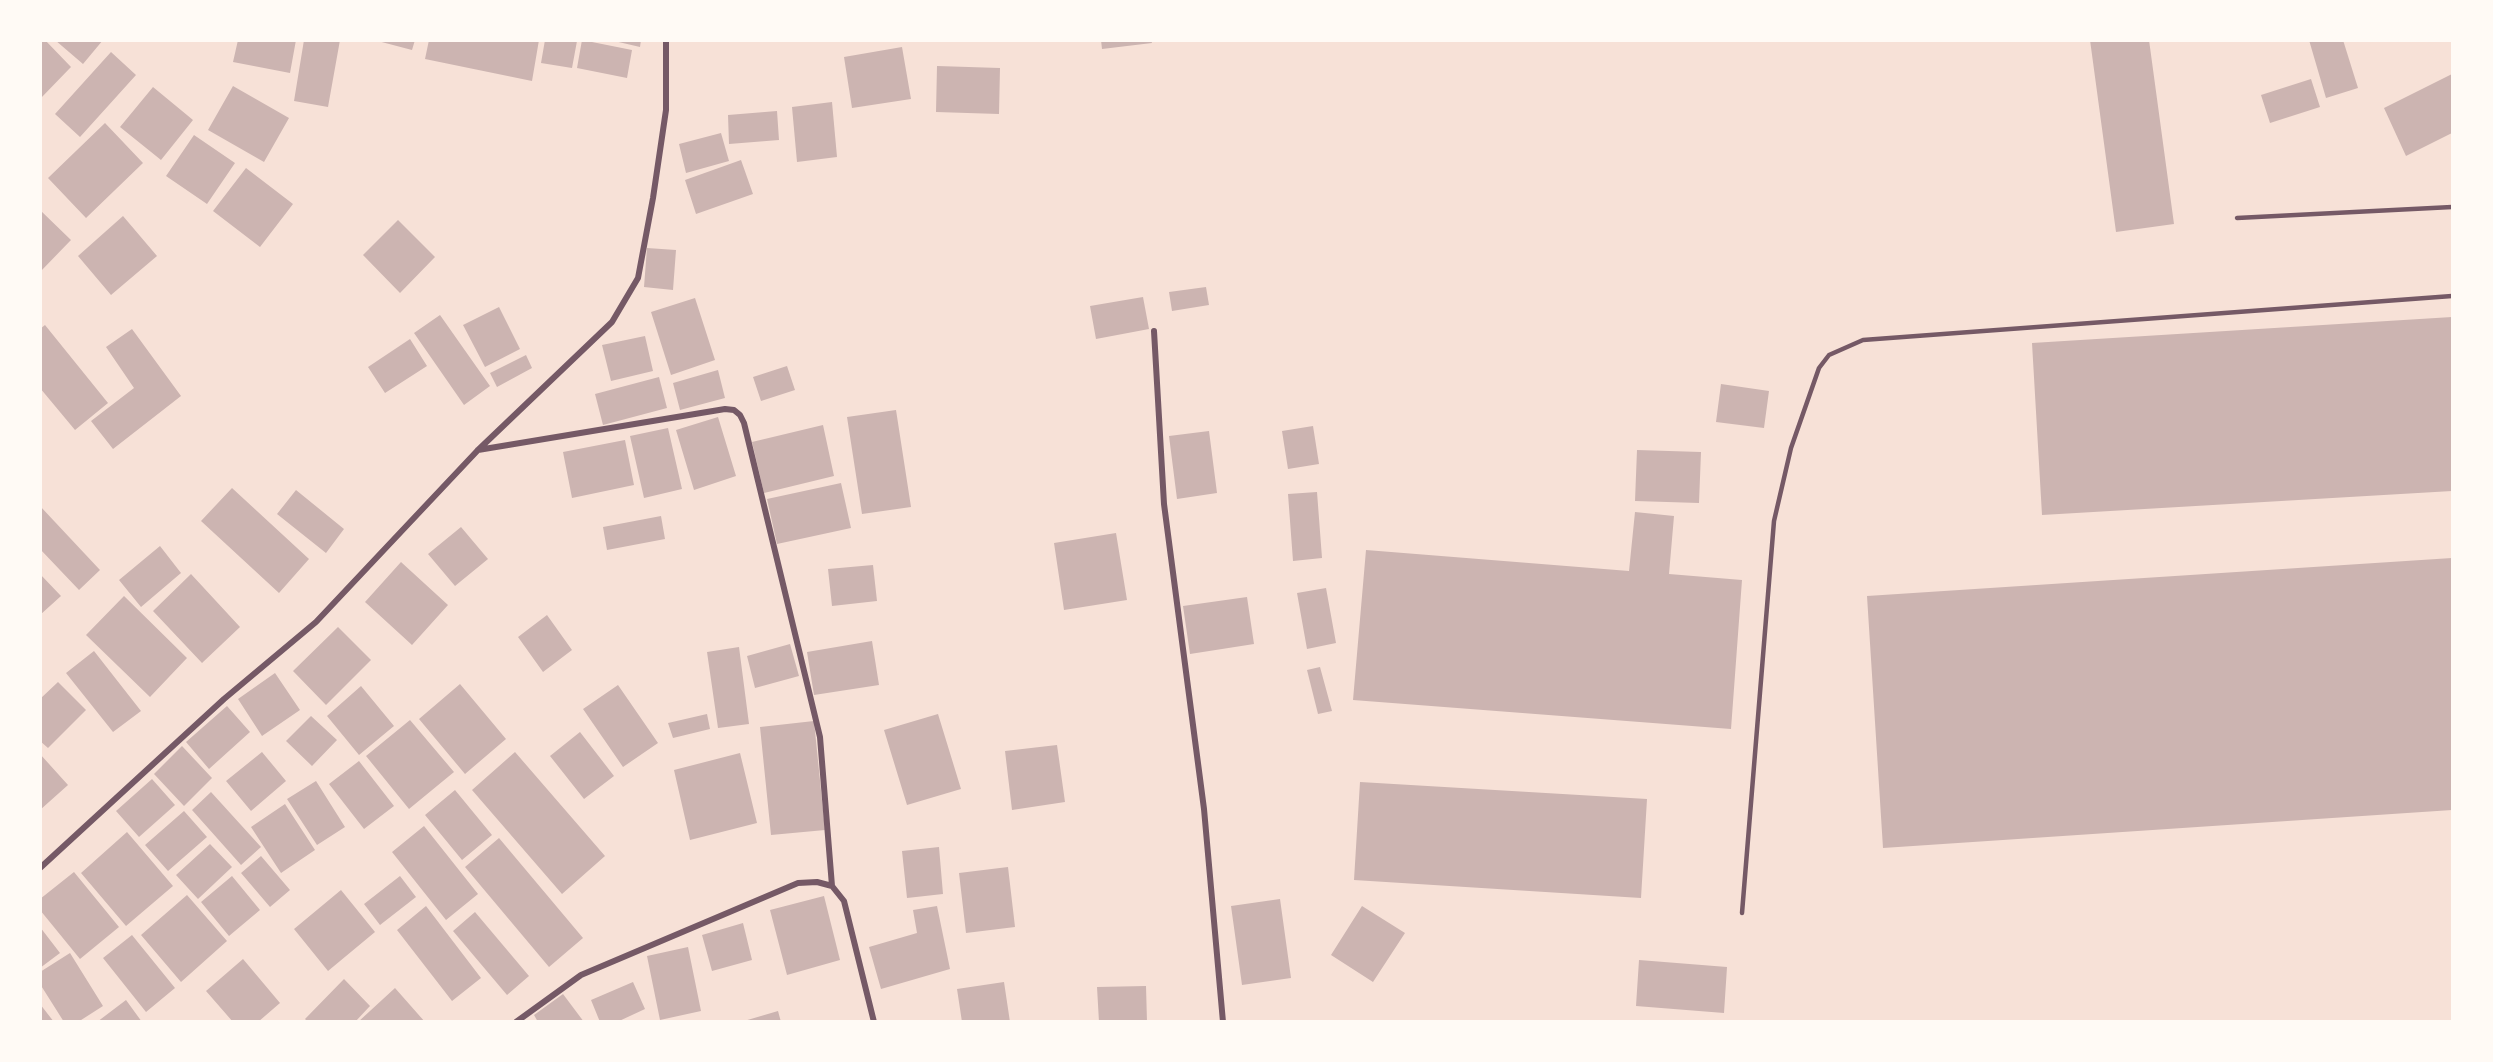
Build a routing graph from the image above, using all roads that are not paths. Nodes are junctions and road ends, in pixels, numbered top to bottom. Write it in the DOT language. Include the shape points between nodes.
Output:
graph roads {
  1 [pos="666,40"];
  2 [pos="2452,207"];
  3 [pos="2237,218"];
  4 [pos="2452,296"];
  5 [pos="1154,331"];
  6 [pos="478,450"];
  7 [pos="40,868"];
  8 [pos="832,886"];
  9 [pos="1742,913"];
  10 [pos="516,1022"];
  11 [pos="874,1022"];
  12 [pos="1223,1022"];
  1 -- 6 [label="street" via="666,110 638,278 612,322"];
  2 -- 3 [label="lane"];
  4 -- 9 [label="lane" via="1863,340 1828,355 1819,368 1791,448 1774,521"];
  5 -- 12 [label="street" via="1164,504 1204,809"];
  6 -- 7 [label="street" via="316,622 224,699"];
  6 -- 8 [label="street" via="724,409 740,415 820,738"];
  8 -- 10 [label="street" via="798,883 581,975"];
  8 -- 11 [label="street" via="844,901"];
}
